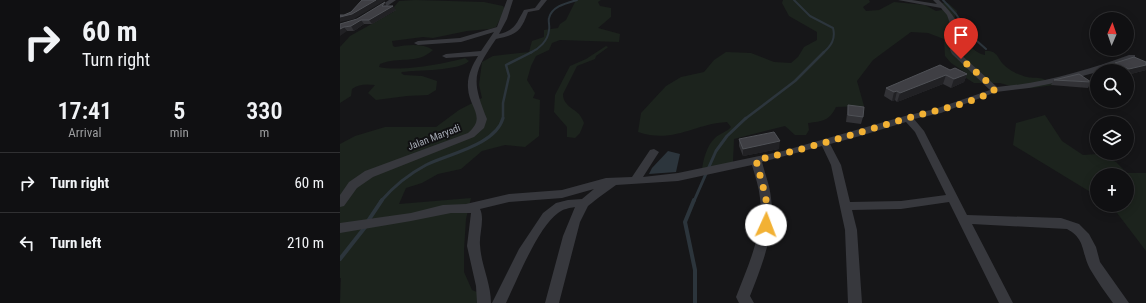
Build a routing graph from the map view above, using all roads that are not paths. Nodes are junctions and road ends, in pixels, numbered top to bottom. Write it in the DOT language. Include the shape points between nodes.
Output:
graph roads {
  1 [pos="393,0"];
  2 [pos="510,0"];
  3 [pos="544,0"];
  4 [pos="901,0"];
  5 [pos="936,0"];
  6 [pos="944,7"];
  7 [pos="370,14"];
  8 [pos="499,28"];
  9 [pos="494,37"];
  10 [pos="418,44"];
  11 [pos="484,53"];
  12 [pos="446,56"];
  13 [pos="1132,57"];
  14 [pos="994,90"];
  15 [pos="908,118"];
  16 [pos="824,142"];
  17 [pos="654,152"];
  18 [pos="756,160"];
  19 [pos="635,181"];
  20 [pos="614,182"];
  21 [pos="952,198"];
  22 [pos="340,203"];
  23 [pos="585,203"];
  24 [pos="846,206"];
  25 [pos="467,208"];
  26 [pos="964,219"];
  27 [pos="340,228"];
  28 [pos="484,303"];
  29 [pos="499,303"];
  30 [pos="552,303"];
  31 [pos="747,303"];
  32 [pos="854,303"];
  33 [pos="1006,303"];
  34 [pos="1122,303"];
  1 -- 7 [label="street"];
  2 -- 8 [label="street, Jalan Maryadi"];
  3 -- 9 [label="street" via="537,9 526,11 519,27 506,35"];
  4 -- 6 [label="street"];
  5 -- 6 [label="street"];
  6 -- 14 [label="street" via="950,14 957,35 954,50 956,54 979,73"];
  8 -- 9 [label="street, Jalan Maryadi"];
  8 -- 10 [label="street" via="461,40"];
  9 -- 11 [label="street, Jalan Maryadi"];
  11 -- 12 [label="street"];
  11 -- 22 [label="street, Jalan Maryadi" via="476,64 472,85 482,120 480,128 471,135 368,174 353,185"];
  13 -- 14 [label="street" via="1071,76"];
  14 -- 15 [label="street" via="985,96"];
  15 -- 16 [label="street"];
  15 -- 21 [label="street" via="919,131"];
  16 -- 18 [label="street"];
  16 -- 24 [label="street" via="836,165"];
  17 -- 19 [label="street"];
  18 -- 19 [label="street" via="678,177"];
  18 -- 31 [label="street" via="766,198 766,219 760,253 743,297"];
  19 -- 20 [label="street"];
  20 -- 23 [label="street"];
  20 -- 25 [label="street" via="562,194 510,198"];
  21 -- 24 [label="street" via="901,205"];
  21 -- 26 [label="street"];
  23 -- 29 [label="street" via="572,202 552,211 545,218"];
  23 -- 30 [label="street" via="580,209 572,231"];
  24 -- 32 [label="street" via="850,230"];
  25 -- 27 [label="street"];
  25 -- 28 [label="street" via="475,210 477,214 473,244 484,290"];
  26 -- 33 [label="street"];
  26 -- 34 [label="street" via="1071,224 1084,237 1094,263"];
}
